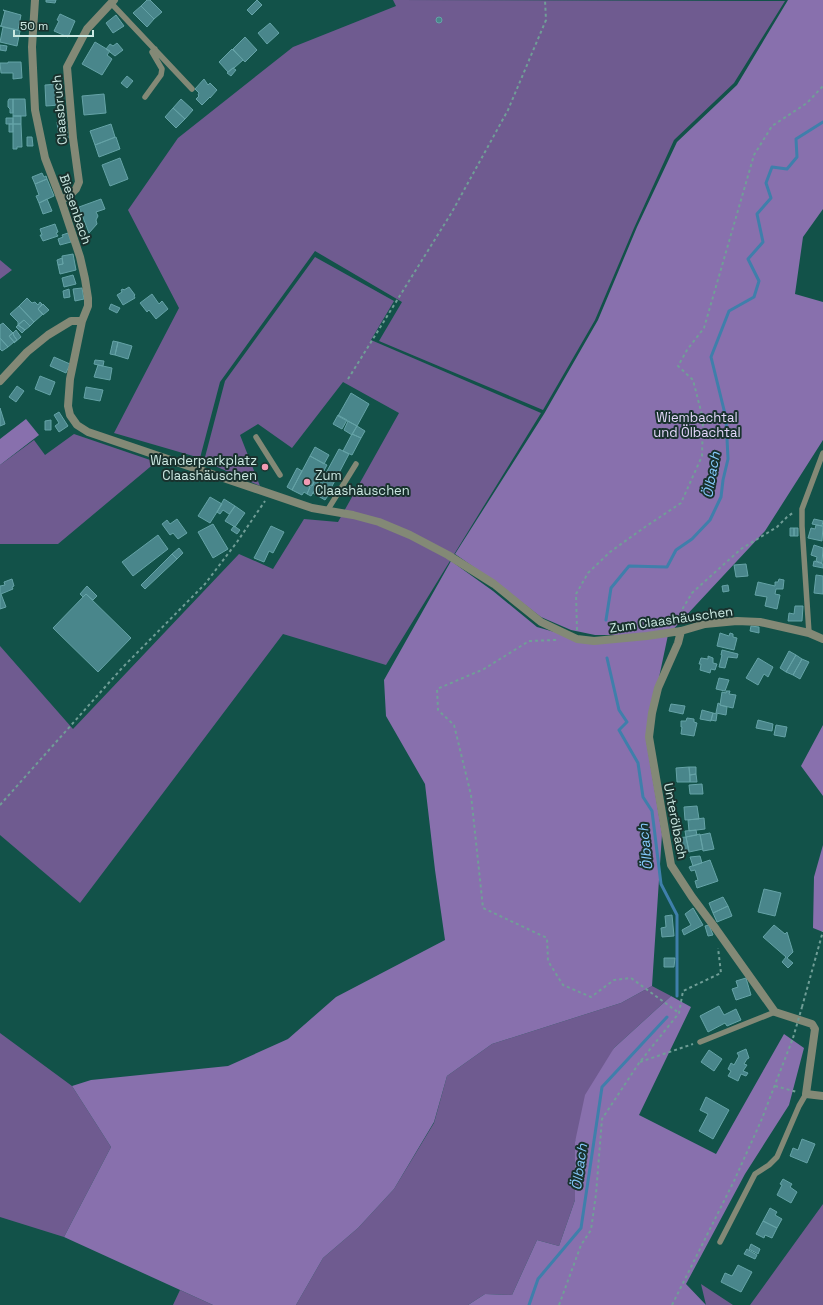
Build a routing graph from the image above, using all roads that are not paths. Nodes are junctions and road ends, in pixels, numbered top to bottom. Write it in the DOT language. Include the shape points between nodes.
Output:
graph roads {
  1 [pos="35,0"];
  2 [pos="113,2"];
  3 [pos="155,49"];
  4 [pos="192,88"];
  5 [pos="145,97"];
  6 [pos="61,200"];
  7 [pos="82,321"];
  8 [pos="0,381"];
  9 [pos="256,437"];
  10 [pos="823,453"];
  11 [pos="356,464"];
  12 [pos="280,475"];
  13 [pos="327,511"];
  14 [pos="681,631"];
  15 [pos="809,633"];
  16 [pos="823,639"];
  17 [pos="775,1012"];
  18 [pos="700,1042"];
  19 [pos="806,1094"];
  20 [pos="823,1096"];
  21 [pos="720,1242"];
  1 -- 6 [label="street, Biesenbach" via="32,47 35,110 44,158"];
  2 -- 3 [label="lane"];
  2 -- 6 [label="street, Claasbruch" via="87,29 68,67 78,182 76,189"];
  3 -- 4 [label="lane"];
  3 -- 5 [label="lane" via="152,52 162,69 161,76"];
  6 -- 7 [label="street, Biesenbach" via="85,279 88,306"];
  7 -- 8 [label="street" via="71,321 48,335 27,352"];
  7 -- 13 [label="street, Zum Claashäuschen" via="70,379 68,406 70,415 77,425 88,432"];
  9 -- 12 [label="lane"];
  10 -- 15 [label="lane" via="802,509"];
  11 -- 13 [label="lane"];
  13 -- 14 [label="street, Zum Claashäuschen" via="379,522 410,535 494,584 541,622 577,639 611,640"];
  14 -- 15 [label="street, Zum Claashäuschen" via="706,624 737,621 760,622"];
  14 -- 17 [label="street, Unterölbach" via="658,688 649,737 671,865"];
  15 -- 16 [label="street, Zum Claashäuschen"];
  17 -- 18 [label="lane"];
  17 -- 19 [label="street" via="812,1024 816,1029"];
  19 -- 20 [label="street"];
  19 -- 21 [label="lane" via="777,1157 755,1174"];
}
